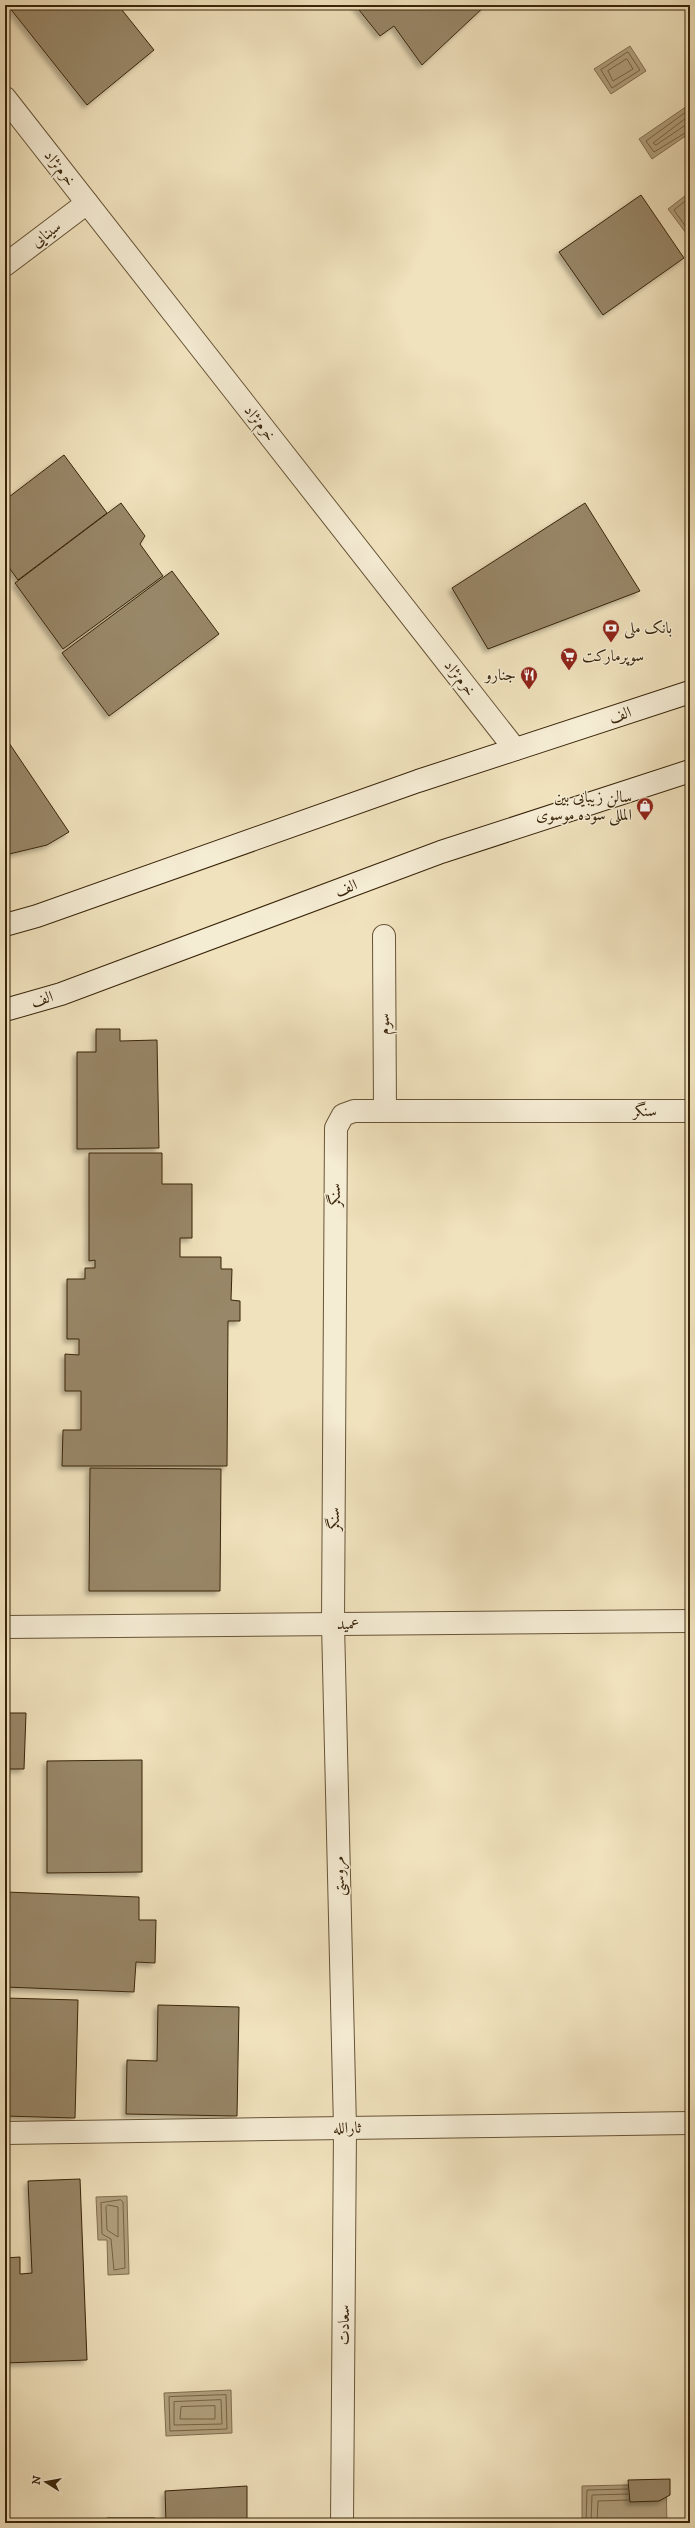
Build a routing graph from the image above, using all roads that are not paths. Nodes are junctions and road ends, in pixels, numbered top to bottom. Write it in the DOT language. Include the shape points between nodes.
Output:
graph roads {
  1 [pos="5,98"];
  2 [pos="87,203"];
  3 [pos="5,265"];
  4 [pos="690,692"];
  5 [pos="515,749"];
  6 [pos="690,771"];
  7 [pos="5,925"];
  8 [pos="384,936"];
  9 [pos="5,1010"];
  10 [pos="385,1111"];
  11 [pos="690,1111"];
  12 [pos="690,1622"];
  13 [pos="333,1624"];
  14 [pos="5,1627"];
  15 [pos="690,2123"];
  16 [pos="345,2128"];
  17 [pos="5,2133"];
  18 [pos="342,2523"];
  1 -- 2 [label="street, خرم‌نژاد"];
  2 -- 3 [label="street, سینایی"];
  2 -- 5 [label="street, خرم‌نژاد"];
  4 -- 5 [label="street, الف"];
  5 -- 7 [label="street, الف"];
  6 -- 9 [label="street, الف" via="441,852 61,994"];
  8 -- 10 [label="street, سوم"];
  10 -- 11 [label="street, سنگر"];
  10 -- 13 [label="street, سنگر" via="354,1111 343,1115 336,1128"];
  12 -- 13 [label="street, عمید"];
  13 -- 14 [label="street, عمید"];
  13 -- 16 [label="street, مروستی"];
  15 -- 16 [label="street, ثارالله"];
  16 -- 17 [label="street, ثارالله"];
  16 -- 18 [label="street, سعادت"];
}
